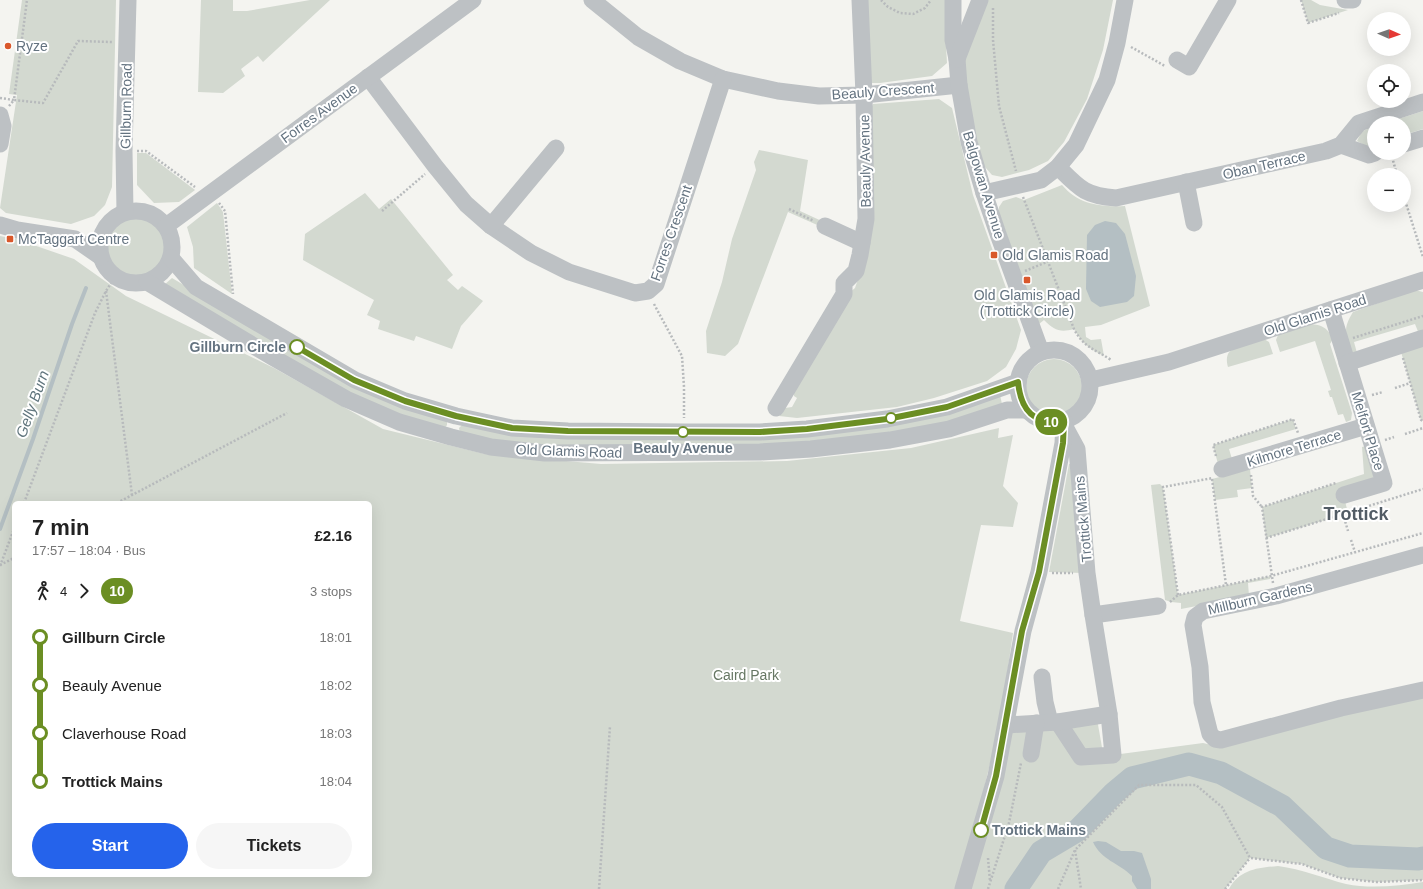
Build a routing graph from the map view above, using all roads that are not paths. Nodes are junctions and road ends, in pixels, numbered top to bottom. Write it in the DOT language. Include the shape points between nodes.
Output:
graph roads {
  1 [pos="128,0"];
  2 [pos="473,0"];
  3 [pos="860,0"];
  4 [pos="953,0"];
  5 [pos="980,0"];
  6 [pos="1125,0"];
  7 [pos="1228,0"];
  8 [pos="1345,0"];
  9 [pos="1352,0"];
  10 [pos="597,2"];
  11 [pos="957,59"];
  12 [pos="1177,60"];
  13 [pos="368,77"];
  14 [pos="723,79"];
  15 [pos="959,85"];
  16 [pos="864,95"];
  17 [pos="1423,102"];
  18 [pos="0,115"];
  19 [pos="1423,138"];
  20 [pos="1411,142"];
  21 [pos="0,144"];
  22 [pos="1342,145"];
  23 [pos="556,148"];
  24 [pos="1367,154"];
  25 [pos="1058,167"];
  26 [pos="1186,182"];
  27 [pos="984,193"];
  28 [pos="125,212"];
  29 [pos="1194,223"];
  30 [pos="0,225"];
  31 [pos="106,226"];
  32 [pos="166,226"];
  33 [pos="491,226"];
  34 [pos="825,226"];
  35 [pos="75,239"];
  36 [pos="862,243"];
  37 [pos="101,257"];
  38 [pos="171,258"];
  39 [pos="1423,280"];
  40 [pos="148,282"];
  41 [pos="1331,310"];
  42 [pos="1423,338"];
  43 [pos="1041,352"];
  44 [pos="1347,363"];
  45 [pos="1090,380"];
  46 [pos="1018,382"];
  47 [pos="784,402"];
  48 [pos="1026,410"];
  49 [pos="456,416"];
  50 [pos="1064,423"];
  51 [pos="1366,426"];
  52 [pos="451,437"];
  53 [pos="1217,471"];
  54 [pos="1342,488"];
  55 [pos="1423,555"];
  56 [pos="1158,606"];
  57 [pos="1093,615"];
  58 [pos="1042,677"];
  59 [pos="1423,690"];
  60 [pos="1109,714"];
  61 [pos="1048,722"];
  62 [pos="1007,725"];
  63 [pos="1027,758"];
  64 [pos="963,889"];
  1 -- 28 [label="street, Gillburn Road"];
  2 -- 13 [label="street, Forres Avenue"];
  3 -- 16 [label="street, Beauly Avenue"];
  4 -- 11 [label="street, Balgowan Avenue" via="953,40"];
  5 -- 11 [label="street, Balgowan Avenue"];
  6 -- 25 [label="street" via="1107,80 1076,145"];
  7 -- 12 [label="street" via="1189,67"];
  8 -- 9 [label="street"];
  10 -- 14 [label="street, Beauly Crescent" via="638,37 680,61"];
  11 -- 15 [label="street, Balgowan Avenue"];
  13 -- 32 [label="street, Forres Avenue"];
  13 -- 33 [label="street, Forres Crescent" via="466,204"];
  14 -- 16 [label="street, Beauly Crescent" via="778,91 819,96"];
  14 -- 33 [label="street, Forres Crescent" via="656,284 648,291 635,293 569,272 531,253"];
  15 -- 16 [label="street, Beauly Crescent"];
  15 -- 27 [label="street, Balgowan Avenue" via="969,142"];
  16 -- 36 [label="street, Beauly Avenue" via="866,219"];
  17 -- 22 [label="street" via="1359,123"];
  18 -- 21 [label="street"];
  19 -- 20 [label="street"];
  22 -- 24 [label="street"];
  22 -- 26 [label="street, Oban Terrace" via="1326,151"];
  23 -- 33 [label="street"];
  25 -- 26 [label="street, Oban Terrace" via="1078,186 1090,194 1102,197 1116,198"];
  25 -- 27 [label="street" via="1041,180"];
  26 -- 29 [label="street"];
  27 -- 43 [label="street, Balgowan Avenue"];
  28 -- 31 [label="street"];
  28 -- 32 [label="street" via="148,212"];
  30 -- 35 [label="street"];
  31 -- 35 [label="street"];
  31 -- 37 [label="street" via="100,241"];
  32 -- 38 [label="street" via="173,247"];
  34 -- 36 [label="street"];
  35 -- 37 [label="street"];
  36 -- 47 [label="street, Beauly Avenue" via="856,271 844,283 844,294"];
  37 -- 40 [label="street" via="111,284 123,281 139,284"];
  38 -- 40 [label="street" via="166,269"];
  38 -- 49 [label="street, Old Glamis Road" via="196,287 354,380 405,401"];
  39 -- 41 [label="street, Old Glamis Road"];
  40 -- 52 [label="street, Old Glamis Road" via="346,399 399,422"];
  41 -- 44 [label="street, Melfort Place"];
  41 -- 45 [label="street, Old Glamis Road" via="1169,362"];
  42 -- 44 [label="street"];
  43 -- 45 [label="street" via="1053,349 1066,351 1077,357 1086,367"];
  43 -- 46 [label="street" via="1029,359 1021,370"];
  44 -- 51 [label="street, Melfort Place"];
  45 -- 50 [label="street" via="1090,393 1086,404 1079,413"];
  46 -- 48 [label="street" via="1020,397"];
  46 -- 49 [label="street, Old Glamis Road" via="947,407 887,419 760,432 568,431 512,428"];
  48 -- 50 [label="street" via="1044,421"];
  48 -- 52 [label="street, Old Glamis Road" via="1007,410 949,429 890,440 760,452 545,453 490,446"];
  49 -- 52 [label="street"];
  50 -- 57 [label="street, Trottick Mains" via="1077,449"];
  50 -- 62 [label="street" via="1063,443 1039,572 1022,631"];
  51 -- 53 [label="street, Kilmore Terrace"];
  51 -- 54 [label="street, Melfort Place" via="1384,483"];
  55 -- 59 [label="street, Millburn Gardens" via="1276,596 1203,611 1196,617 1193,625 1200,667 1202,702 1210,734 1215,739 1221,740 1341,708"];
  56 -- 57 [label="street"];
  57 -- 60 [label="street, Trottick Mains"];
  58 -- 61 [label="street"];
  60 -- 61 [label="street"];
  60 -- 61 [label="street, Trottick Mains" via="1113,755 1081,757"];
  61 -- 62 [label="street"];
  61 -- 63 [label="street"];
  62 -- 64 [label="street" via="996,776"];
}
